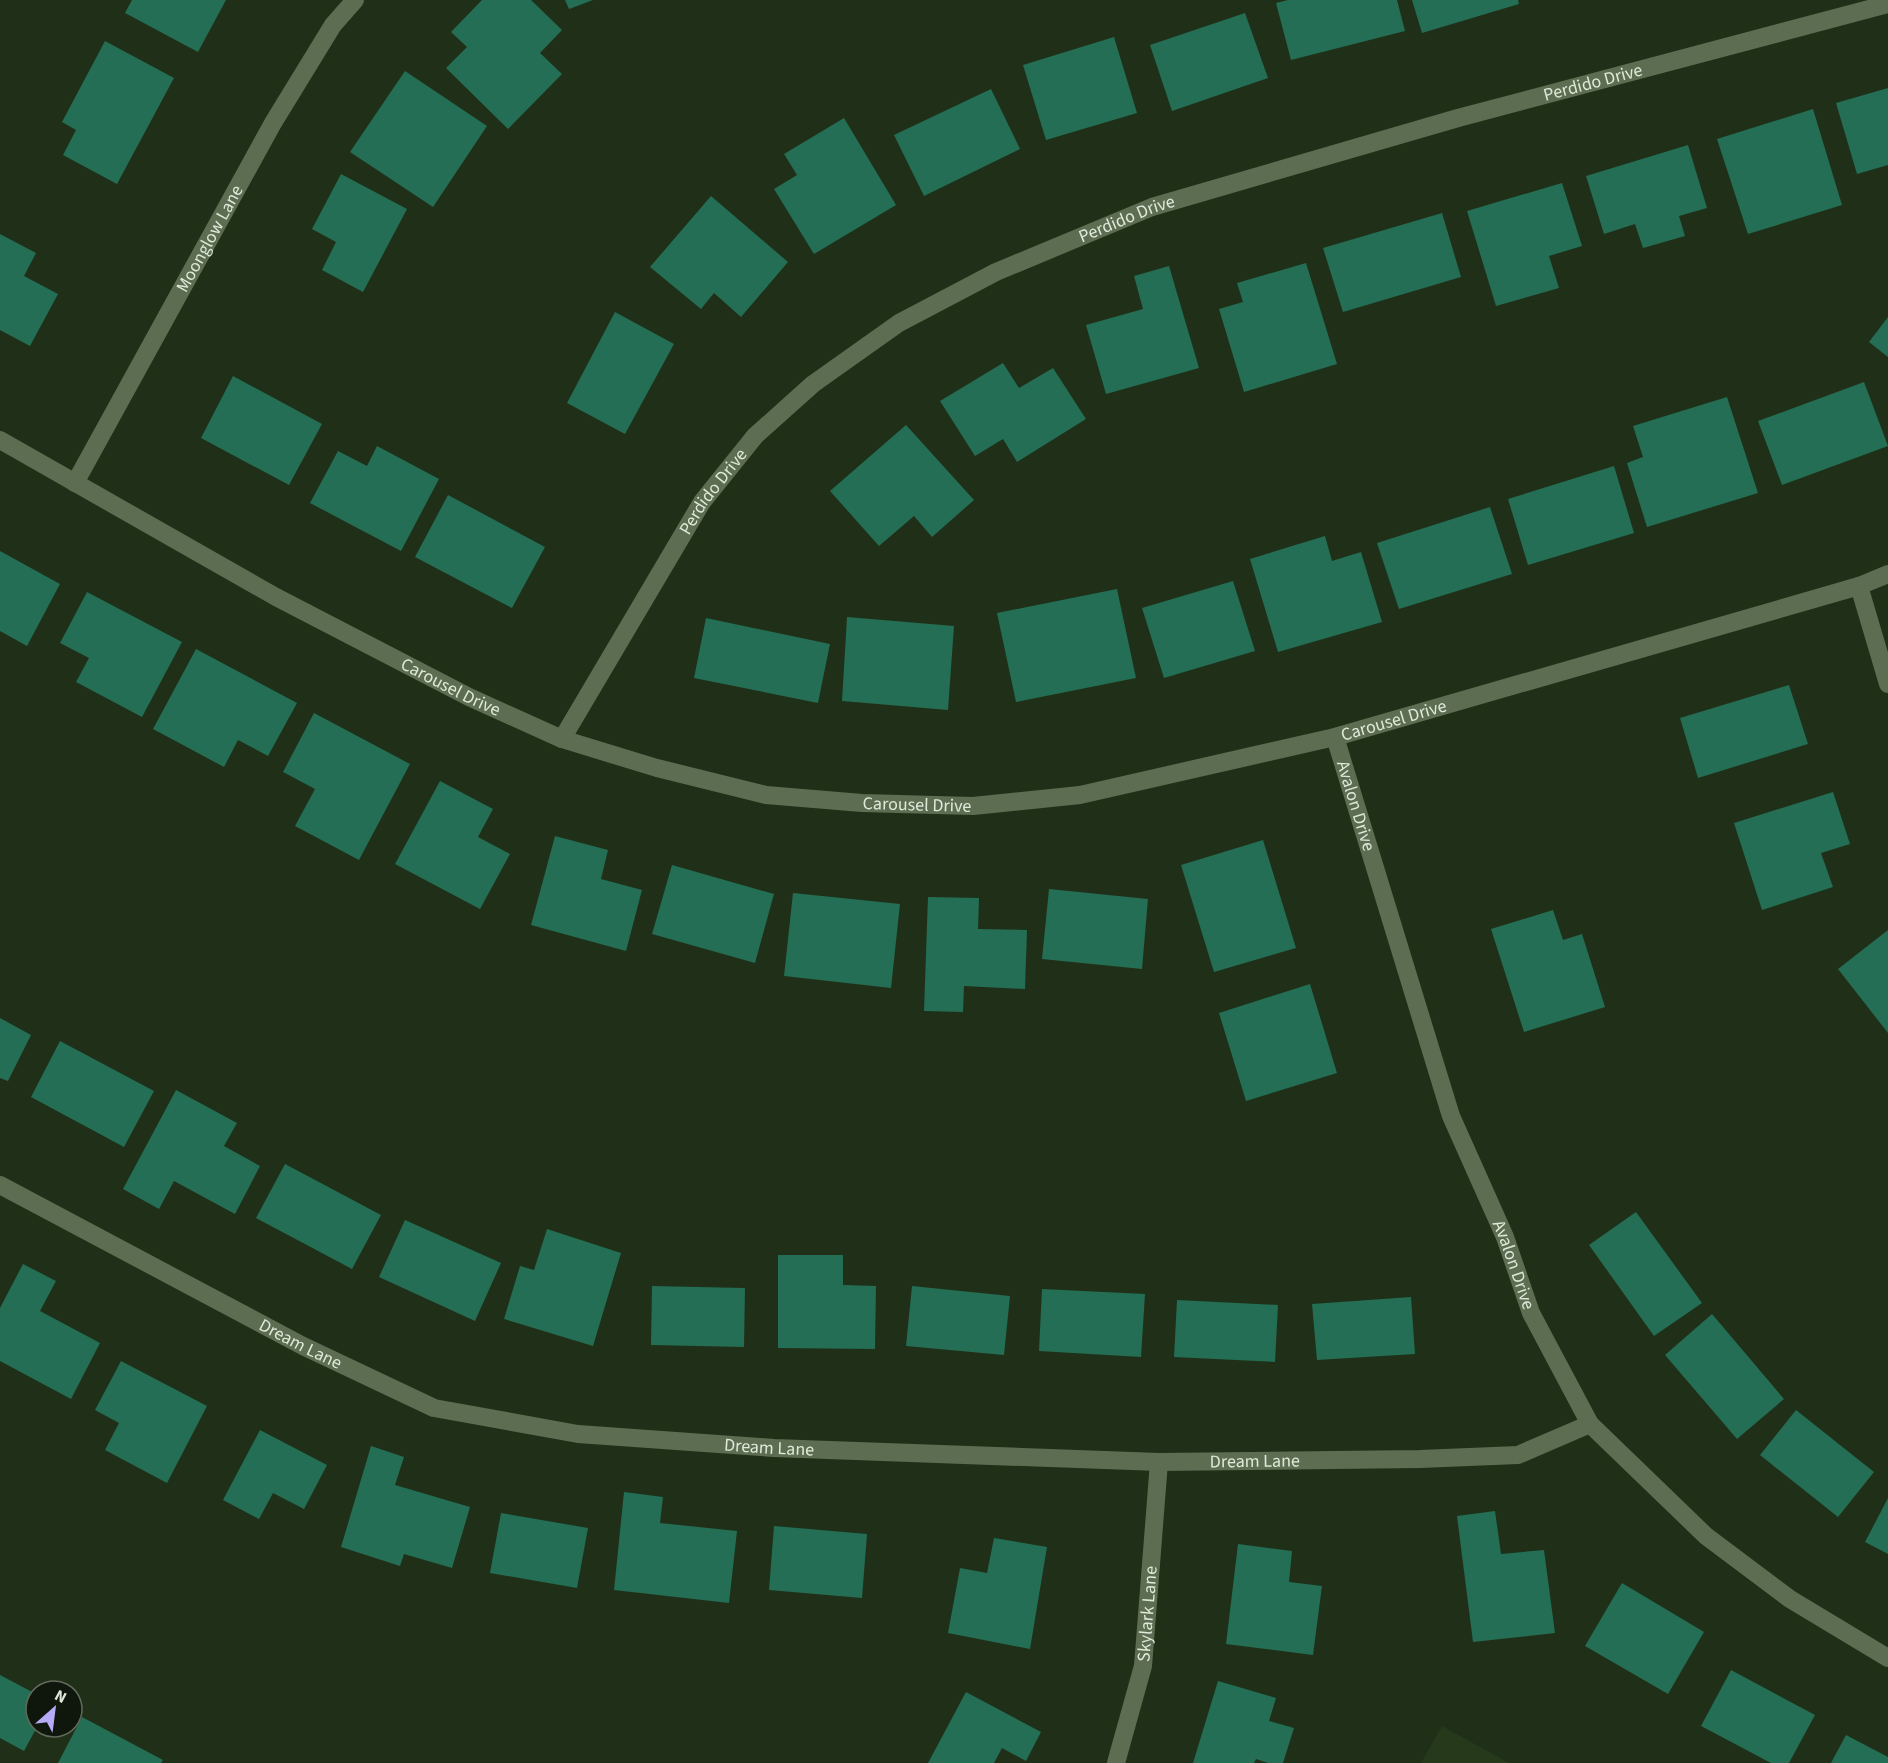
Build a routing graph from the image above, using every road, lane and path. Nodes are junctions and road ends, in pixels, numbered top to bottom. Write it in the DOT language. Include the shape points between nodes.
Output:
graph roads {
  1 [pos="355,0"];
  2 [pos="1888,4"];
  3 [pos="0,440"];
  4 [pos="75,483"];
  5 [pos="1888,574"];
  6 [pos="1859,586"];
  7 [pos="1888,684"];
  8 [pos="1335,737"];
  9 [pos="562,739"];
  10 [pos="0,1185"];
  11 [pos="1590,1424"];
  12 [pos="1159,1462"];
  13 [pos="1888,1658"];
  14 [pos="1116,1763"];
  1 -- 4 [label="street, Moonglow Lane" via="333,25 273,123"];
  2 -- 9 [label="street, Perdido Drive" via="1458,118 1152,207 996,272 899,323 813,384 755,436 702,502"];
  3 -- 4 [label="street, Carousel Drive"];
  4 -- 9 [label="street, Carousel Drive" via="276,597 469,697"];
  5 -- 6 [label="street, Carousel Drive"];
  6 -- 7 [label="street"];
  6 -- 8 [label="street, Carousel Drive"];
  8 -- 9 [label="street, Carousel Drive" via="1080,795 973,806 862,804 766,795"];
  8 -- 11 [label="street, Avalon Drive" via="1451,1116 1505,1237 1531,1313"];
  10 -- 12 [label="street, Dream Lane" via="303,1346 434,1408 590,1435 774,1448"];
  11 -- 12 [label="street, Dream Lane" via="1518,1455 1420,1460"];
  11 -- 13 [label="street, Avalon Drive" via="1706,1536 1790,1599"];
  12 -- 14 [label="street, Skylark Lane" via="1143,1666"];
}
